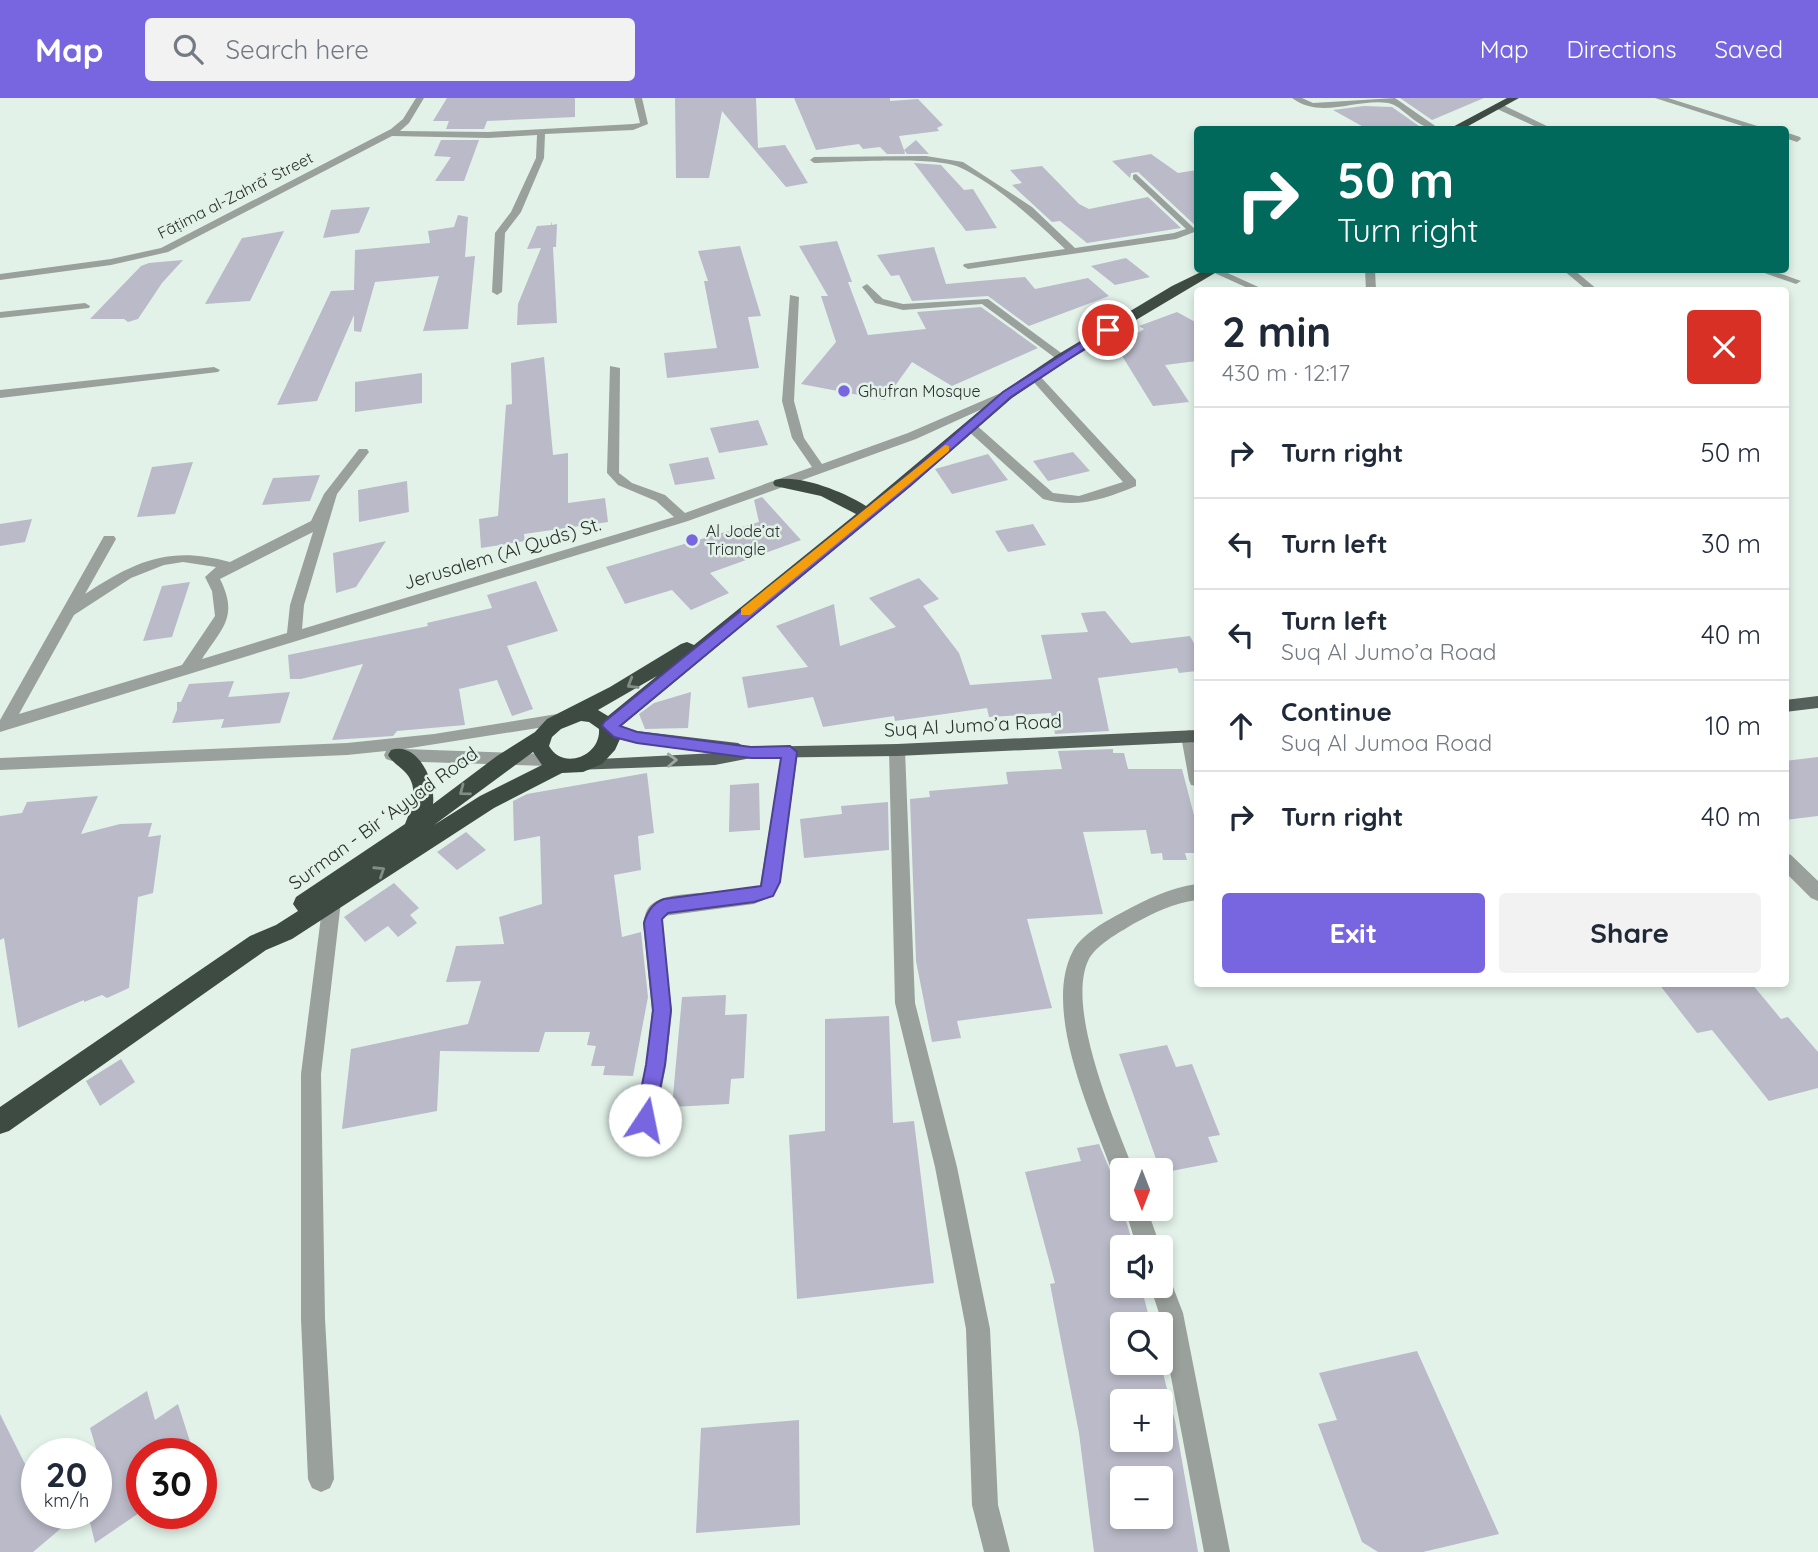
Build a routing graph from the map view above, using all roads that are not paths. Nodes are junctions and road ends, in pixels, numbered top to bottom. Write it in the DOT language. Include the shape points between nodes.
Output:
graph roads {
  1 [pos="420,98"];
  2 [pos="638,98"];
  3 [pos="1296,98"];
  4 [pos="1514,98"];
  5 [pos="1659,98"];
  6 [pos="1391,99"];
  7 [pos="1498,106"];
  8 [pos="1431,126"];
  9 [pos="1462,126"];
  10 [pos="1542,126"];
  11 [pos="1753,126"];
  12 [pos="391,133"];
  13 [pos="541,134"];
  14 [pos="1789,136"];
  15 [pos="1797,139"];
  16 [pos="814,160"];
  17 [pos="1136,177"];
  18 [pos="1176,236"];
  19 [pos="1186,241"];
  20 [pos="1073,251"];
  21 [pos="968,266"];
  22 [pos="1207,273"];
  23 [pos="1220,273"];
  24 [pos="1572,273"];
  25 [pos="1771,273"];
  26 [pos="0,277"];
  27 [pos="1796,281"];
  28 [pos="867,287"];
  29 [pos="1253,287"];
  30 [pos="1589,287"];
  31 [pos="497,292"];
  32 [pos="794,297"];
  33 [pos="85,306"];
  34 [pos="0,315"];
  35 [pos="1062,358"];
  36 [pos="614,368"];
  37 [pos="214,370"];
  38 [pos="1034,376"];
  39 [pos="0,394"];
  40 [pos="1007,394"];
  41 [pos="970,426"];
  42 [pos="363,452"];
  43 [pos="820,470"];
  44 [pos="781,483"];
  45 [pos="331,494"];
  46 [pos="866,514"];
  47 [pos="683,518"];
  48 [pos="110,538"];
  49 [pos="212,577"];
  50 [pos="751,607"];
  51 [pos="66,615"];
  52 [pos="294,637"];
  53 [pos="188,668"];
  54 [pos="1818,702"];
  55 [pos="1789,706"];
  56 [pos="563,718"];
  57 [pos="3,725"];
  58 [pos="610,728"];
  59 [pos="1193,736"];
  60 [pos="540,738"];
  61 [pos="346,749"];
  62 [pos="897,750"];
  63 [pos="751,752"];
  64 [pos="790,752"];
  65 [pos="398,755"];
  66 [pos="505,761"];
  67 [pos="0,764"];
  68 [pos="562,764"];
  69 [pos="414,828"];
  70 [pos="1789,864"];
  71 [pos="1194,892"];
  72 [pos="1818,893"];
  73 [pos="332,901"];
  74 [pos="258,943"];
  75 [pos="645,1120"];
  76 [pos="0,1122"];
  77 [pos="1118,1158"];
  78 [pos="1166,1298"];
  79 [pos="321,1479"];
  80 [pos="997,1552"];
  81 [pos="1217,1552"];
  1 -- 12 [label="street, Fāṭima al-Zahrāʾ Street" via="406,121"];
  2 -- 13 [label="street" via="642,126"];
  3 -- 6 [label="street" via="1312,106"];
  4 -- 7 [label="highway"];
  5 -- 11 [label="street"];
  6 -- 8 [label="street"];
  7 -- 9 [label="highway"];
  7 -- 10 [label="street"];
  12 -- 13 [label="street"];
  12 -- 26 [label="street, Fāṭima al-Zahrāʾ Street" via="164,250"];
  13 -- 31 [label="street" via="540,158 516,212 500,233"];
  14 -- 15 [label="street"];
  16 -- 20 [label="street" via="926,159 960,164 1029,209"];
  17 -- 18 [label="street" via="1192,226 1193,230"];
  18 -- 19 [label="street"];
  18 -- 20 [label="street"];
  20 -- 21 [label="street"];
  22 -- 35 [label="highway"];
  23 -- 29 [label="street"];
  24 -- 30 [label="street"];
  25 -- 27 [label="street"];
  28 -- 35 [label="street" via="879,301 903,307 984,301"];
  32 -- 43 [label="street" via="789,401 798,439"];
  33 -- 34 [label="street"];
  35 -- 38 [label="highway"];
  36 -- 47 [label="street" via="613,473 633,489 659,496"];
  37 -- 39 [label="street"];
  38 -- 40 [label="highway"];
  38 -- 41 [label="street" via="1130,483 1101,497 1062,502 1048,496"];
  40 -- 41 [label="highway"];
  40 -- 43 [label="street, Jerusalem (Al Quds) St."];
  41 -- 46 [label="highway"];
  42 -- 45 [label="street"];
  43 -- 44 [label="street, Jerusalem (Al Quds) St."];
  44 -- 46 [label="highway" via="830,492"];
  44 -- 47 [label="street, Jerusalem (Al Quds) St."];
  45 -- 49 [label="street" via="317,524"];
  45 -- 52 [label="street" via="297,605"];
  46 -- 50 [label="highway"];
  47 -- 52 [label="street, Jerusalem (Al Quds) St."];
  48 -- 51 [label="street"];
  49 -- 51 [label="street" via="227,566 195,558 136,568"];
  49 -- 53 [label="street" via="222,616"];
  50 -- 56 [label="highway, one-way" via="626,687"];
  50 -- 58 [label="highway"];
  51 -- 57 [label="street"];
  52 -- 53 [label="street, Jerusalem (Al Quds) St."];
  53 -- 57 [label="street, Jerusalem (Al Quds) St."];
  54 -- 55 [label="main road"];
  56 -- 58 [label="highway" via="593,715"];
  56 -- 60 [label="highway"];
  56 -- 61 [label="street" via="434,740"];
  58 -- 63 [label="main road" via="637,737"];
  58 -- 68 [label="highway" via="608,747 592,761"];
  59 -- 62 [label="main road, Suq Al Jumo’a Road"];
  60 -- 66 [label="highway, Surman - Bir ‘Ayyad Road"];
  60 -- 68 [label="highway" via="539,746"];
  61 -- 65 [label="street"];
  61 -- 67 [label="street"];
  62 -- 64 [label="main road, Suq Al Jumo’a Road"];
  62 -- 80 [label="street" via="905,1003 946,1167 978,1329 985,1505"];
  63 -- 64 [label="main road, Suq Al Jumo’a Road"];
  68 -- 63 [label="main road, one-way" via="715,759"];
  64 -- 75 [label="street" via="767,891 664,906 654,915 662,1010"];
  65 -- 66 [label="street"];
  65 -- 69 [label="highway" via="422,776 424,805"];
  66 -- 68 [label="street"];
  66 -- 69 [label="highway, Surman - Bir ‘Ayyad Road, one-way"];
  73 -- 68 [label="highway, Surman - Bir ‘Ayyad Road, one-way" via="487,802"];
  69 -- 74 [label="highway, Surman - Bir ‘Ayyad Road" via="330,885"];
  70 -- 72 [label="street"];
  71 -- 77 [label="street" via="1168,895 1118,923 1081,955 1073,987 1075,1017 1091,1087"];
  73 -- 74 [label="highway, Surman - Bir ‘Ayyad Road"];
  73 -- 79 [label="street" via="311,1074 313,1319"];
  74 -- 76 [label="highway, Surman - Bir ‘Ayyad Road"];
  78 -- 81 [label="street"];
}
